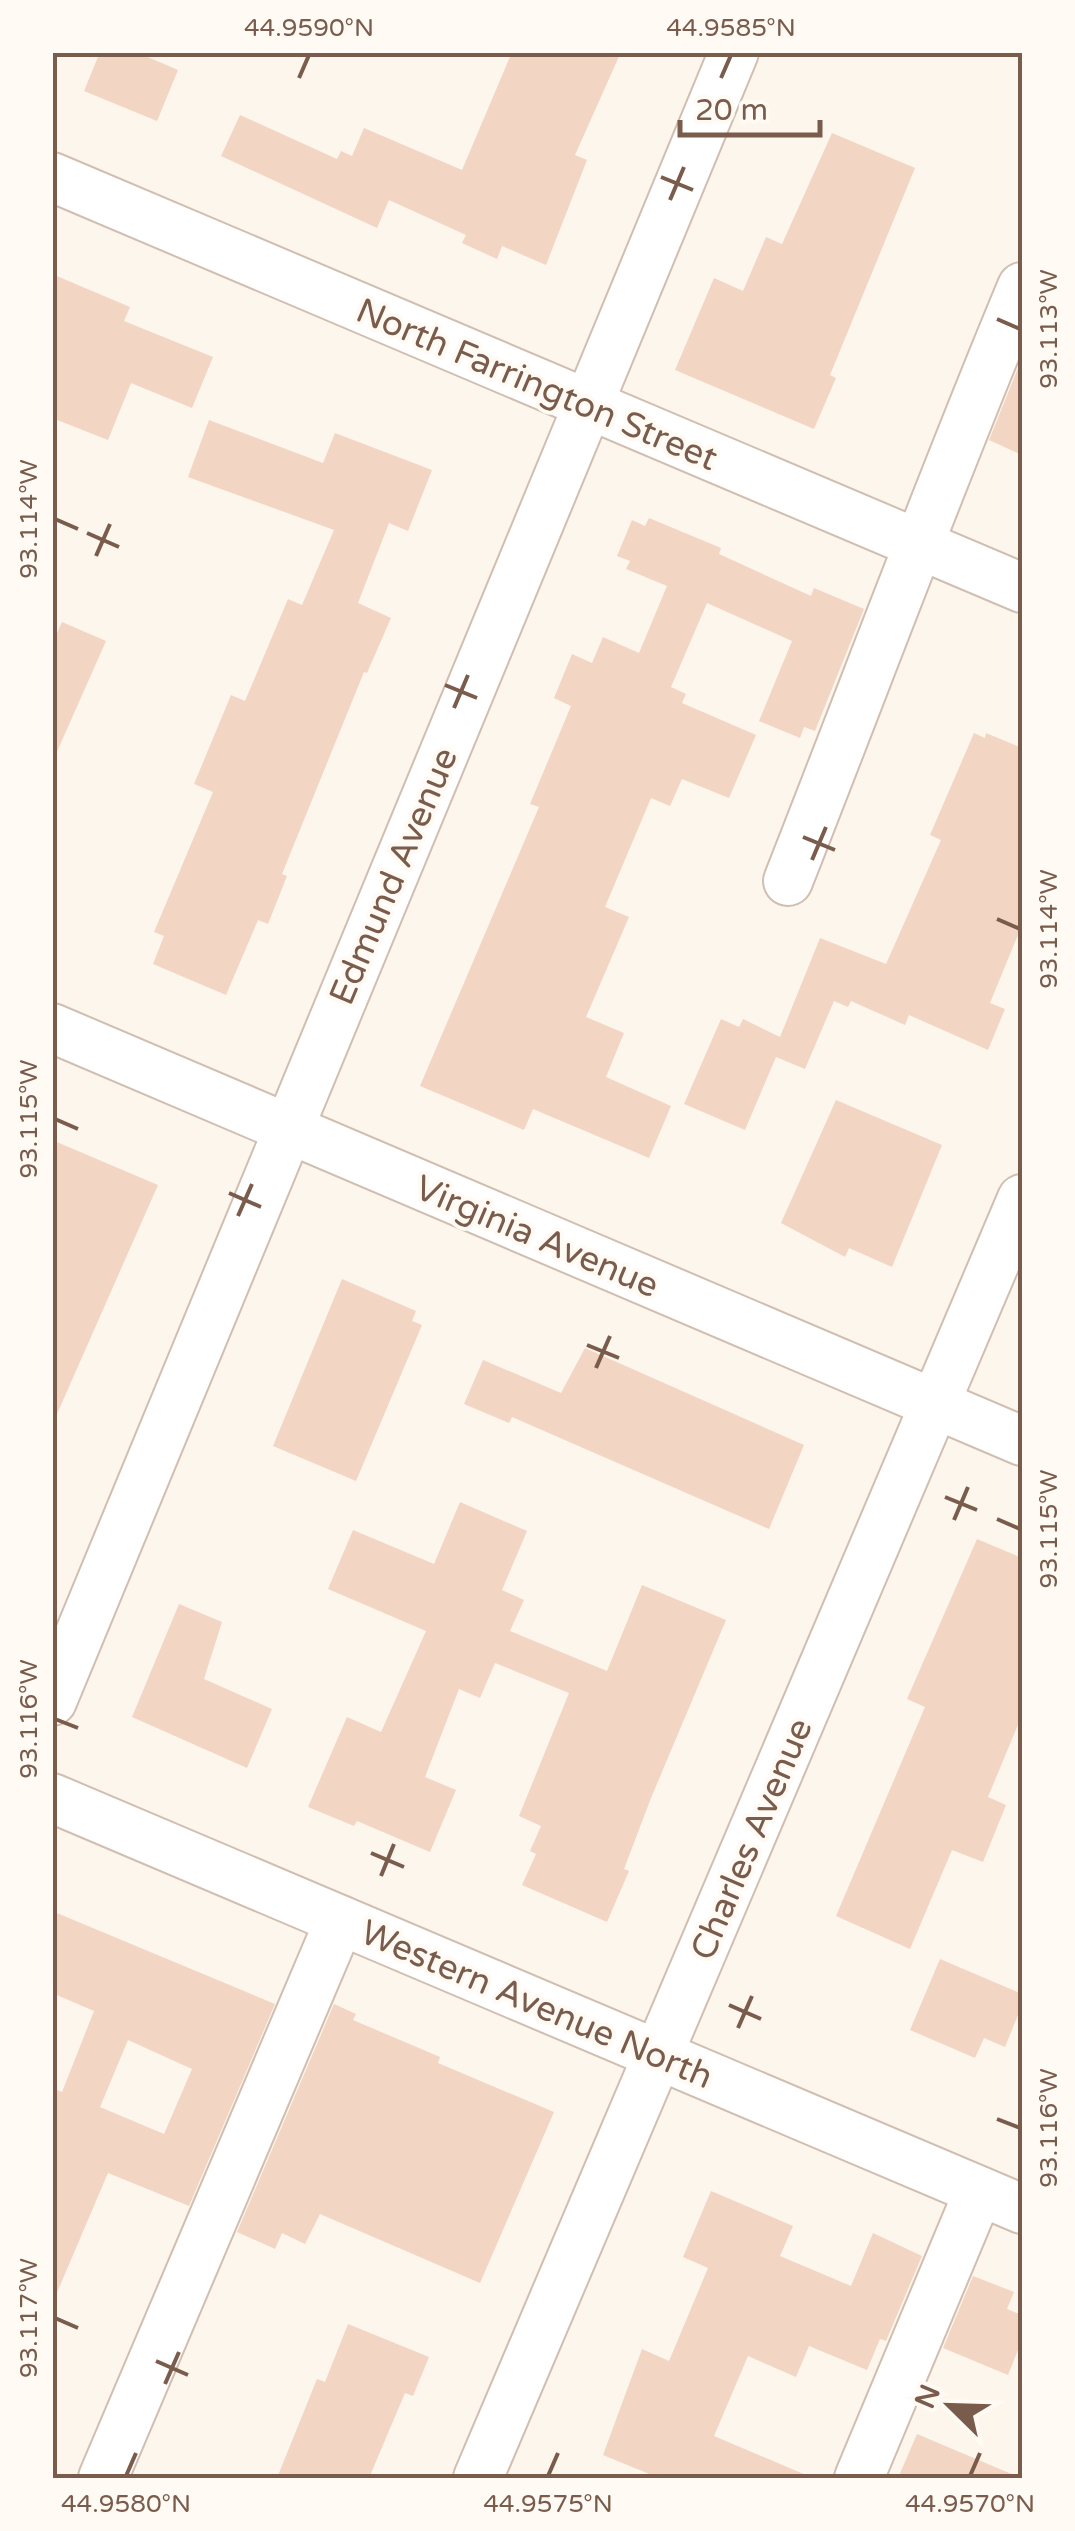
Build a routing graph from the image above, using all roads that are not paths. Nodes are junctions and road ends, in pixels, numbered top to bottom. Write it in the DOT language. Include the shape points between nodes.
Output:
graph roads {
  1 [pos="734,52"];
  2 [pos="52,177"];
  3 [pos="1022,287"];
  4 [pos="588,406"];
  5 [pos="918,543"];
  6 [pos="1022,588"];
  7 [pos="788,881"];
  8 [pos="52,1028"];
  9 [pos="287,1131"];
  10 [pos="1022,1200"];
  11 [pos="936,1404"];
  12 [pos="1022,1441"];
  13 [pos="52,1701"];
  14 [pos="52,1798"];
  15 [pos="340,1920"];
  16 [pos="658,2055"];
  17 [pos="979,2191"];
  18 [pos="1022,2209"];
  19 [pos="103,2478"];
  20 [pos="478,2478"];
  21 [pos="860,2478"];
  1 -- 4 [label="street, Edmund Avenue"];
  2 -- 4 [label="street, North Farrington Street"];
  3 -- 5 [label="street"];
  4 -- 5 [label="street, North Farrington Street"];
  4 -- 9 [label="street, Edmund Avenue"];
  5 -- 6 [label="street, North Farrington Street"];
  5 -- 7 [label="street"];
  8 -- 9 [label="street, Virginia Avenue"];
  9 -- 11 [label="street, Virginia Avenue"];
  9 -- 13 [label="street, Edmund Avenue"];
  10 -- 11 [label="street, Charles Avenue"];
  11 -- 12 [label="street, Virginia Avenue"];
  11 -- 16 [label="street, Charles Avenue"];
  14 -- 15 [label="street, Western Avenue North"];
  15 -- 16 [label="street, Western Avenue North"];
  15 -- 19 [label="street"];
  16 -- 17 [label="street, Western Avenue North"];
  16 -- 20 [label="street, Charles Avenue"];
  17 -- 18 [label="street, Western Avenue North"];
  17 -- 21 [label="street"];
}
